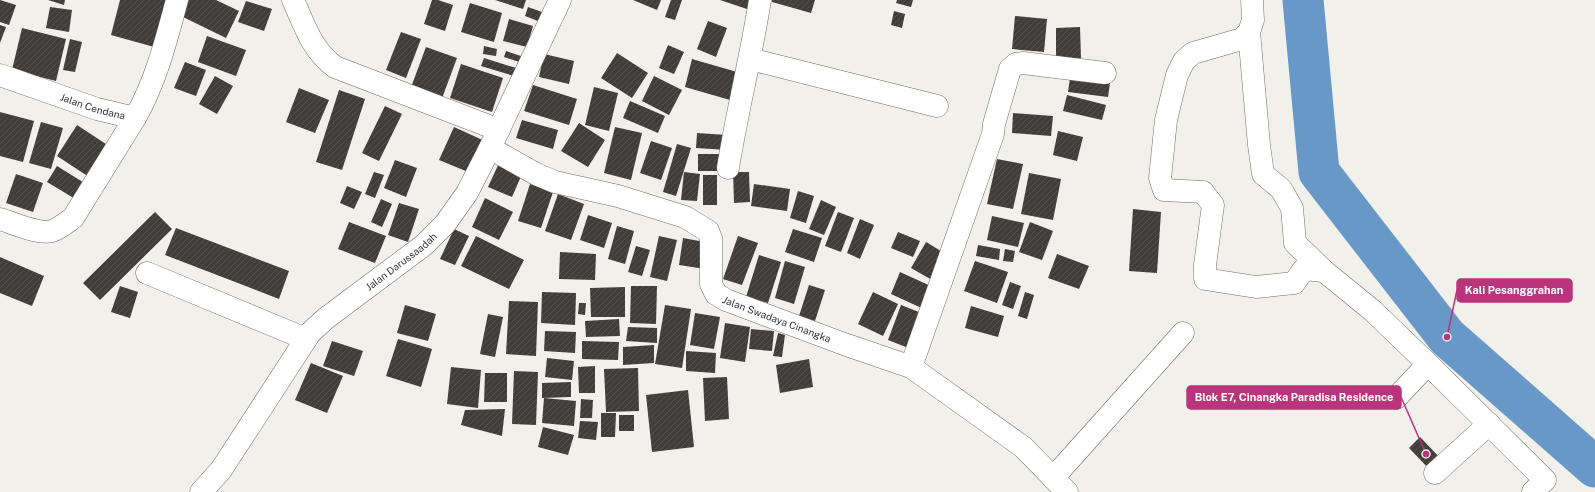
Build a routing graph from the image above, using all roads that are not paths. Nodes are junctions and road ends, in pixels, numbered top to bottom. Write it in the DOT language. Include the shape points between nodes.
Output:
graph roads {
  1 [pos="177,0"];
  2 [pos="293,0"];
  3 [pos="560,0"];
  4 [pos="760,0"];
  5 [pos="1252,0"];
  6 [pos="1250,32"];
  7 [pos="750,59"];
  8 [pos="1105,73"];
  9 [pos="0,75"];
  10 [pos="937,106"];
  11 [pos="135,118"];
  12 [pos="494,139"];
  13 [pos="728,168"];
  14 [pos="0,218"];
  15 [pos="1324,271"];
  16 [pos="147,273"];
  17 [pos="1183,333"];
  18 [pos="306,339"];
  19 [pos="1428,364"];
  20 [pos="911,366"];
  21 [pos="1396,398"];
  22 [pos="1489,424"];
  23 [pos="1435,473"];
  24 [pos="1060,485"];
  25 [pos="201,492"];
  26 [pos="1533,492"];
  1 -- 11 [label="street, Jalan Cendana" via="156,74"];
  2 -- 12 [label="street, Jalan Swadaya Cinangka" via="315,47 323,58 335,67"];
  3 -- 12 [label="street, Jalan Darussaadah"];
  4 -- 7 [label="street"];
  5 -- 6 [label="street" via="1253,20"];
  6 -- 15 [label="street" via="1263,174 1281,189 1292,208 1295,243"];
  6 -- 15 [label="street" via="1242,39 1193,53 1184,61 1177,75 1166,120 1160,178 1164,190 1203,192 1213,205 1205,279 1256,287 1294,283 1304,269"];
  7 -- 10 [label="street"];
  7 -- 13 [label="street"];
  8 -- 20 [label="street" via="1023,63 1016,64 1010,69 993,134"];
  9 -- 11 [label="street, Jalan Cendana" via="97,109"];
  11 -- 14 [label="street" via="73,218 63,226 50,232 38,231"];
  12 -- 18 [label="street, Jalan Darussaadah" via="467,193 445,224 424,245 325,319"];
  12 -- 20 [label="street, Jalan Swadaya Cinangka" via="536,174 555,182 618,196 685,217 708,231 711,238 711,284 716,294 726,300"];
  15 -- 19 [label="street" via="1373,311"];
  16 -- 18 [label="street"];
  17 -- 24 [label="street"];
  18 -- 25 [label="street, Jalan Darussaadah" via="221,470"];
  19 -- 21 [label="street"];
  19 -- 22 [label="street"];
  20 -- 24 [label="street, Jalan Swadaya Cinangka" via="1023,447"];
  22 -- 23 [label="street"];
  22 -- 26 [label="street" via="1545,480"];
}
